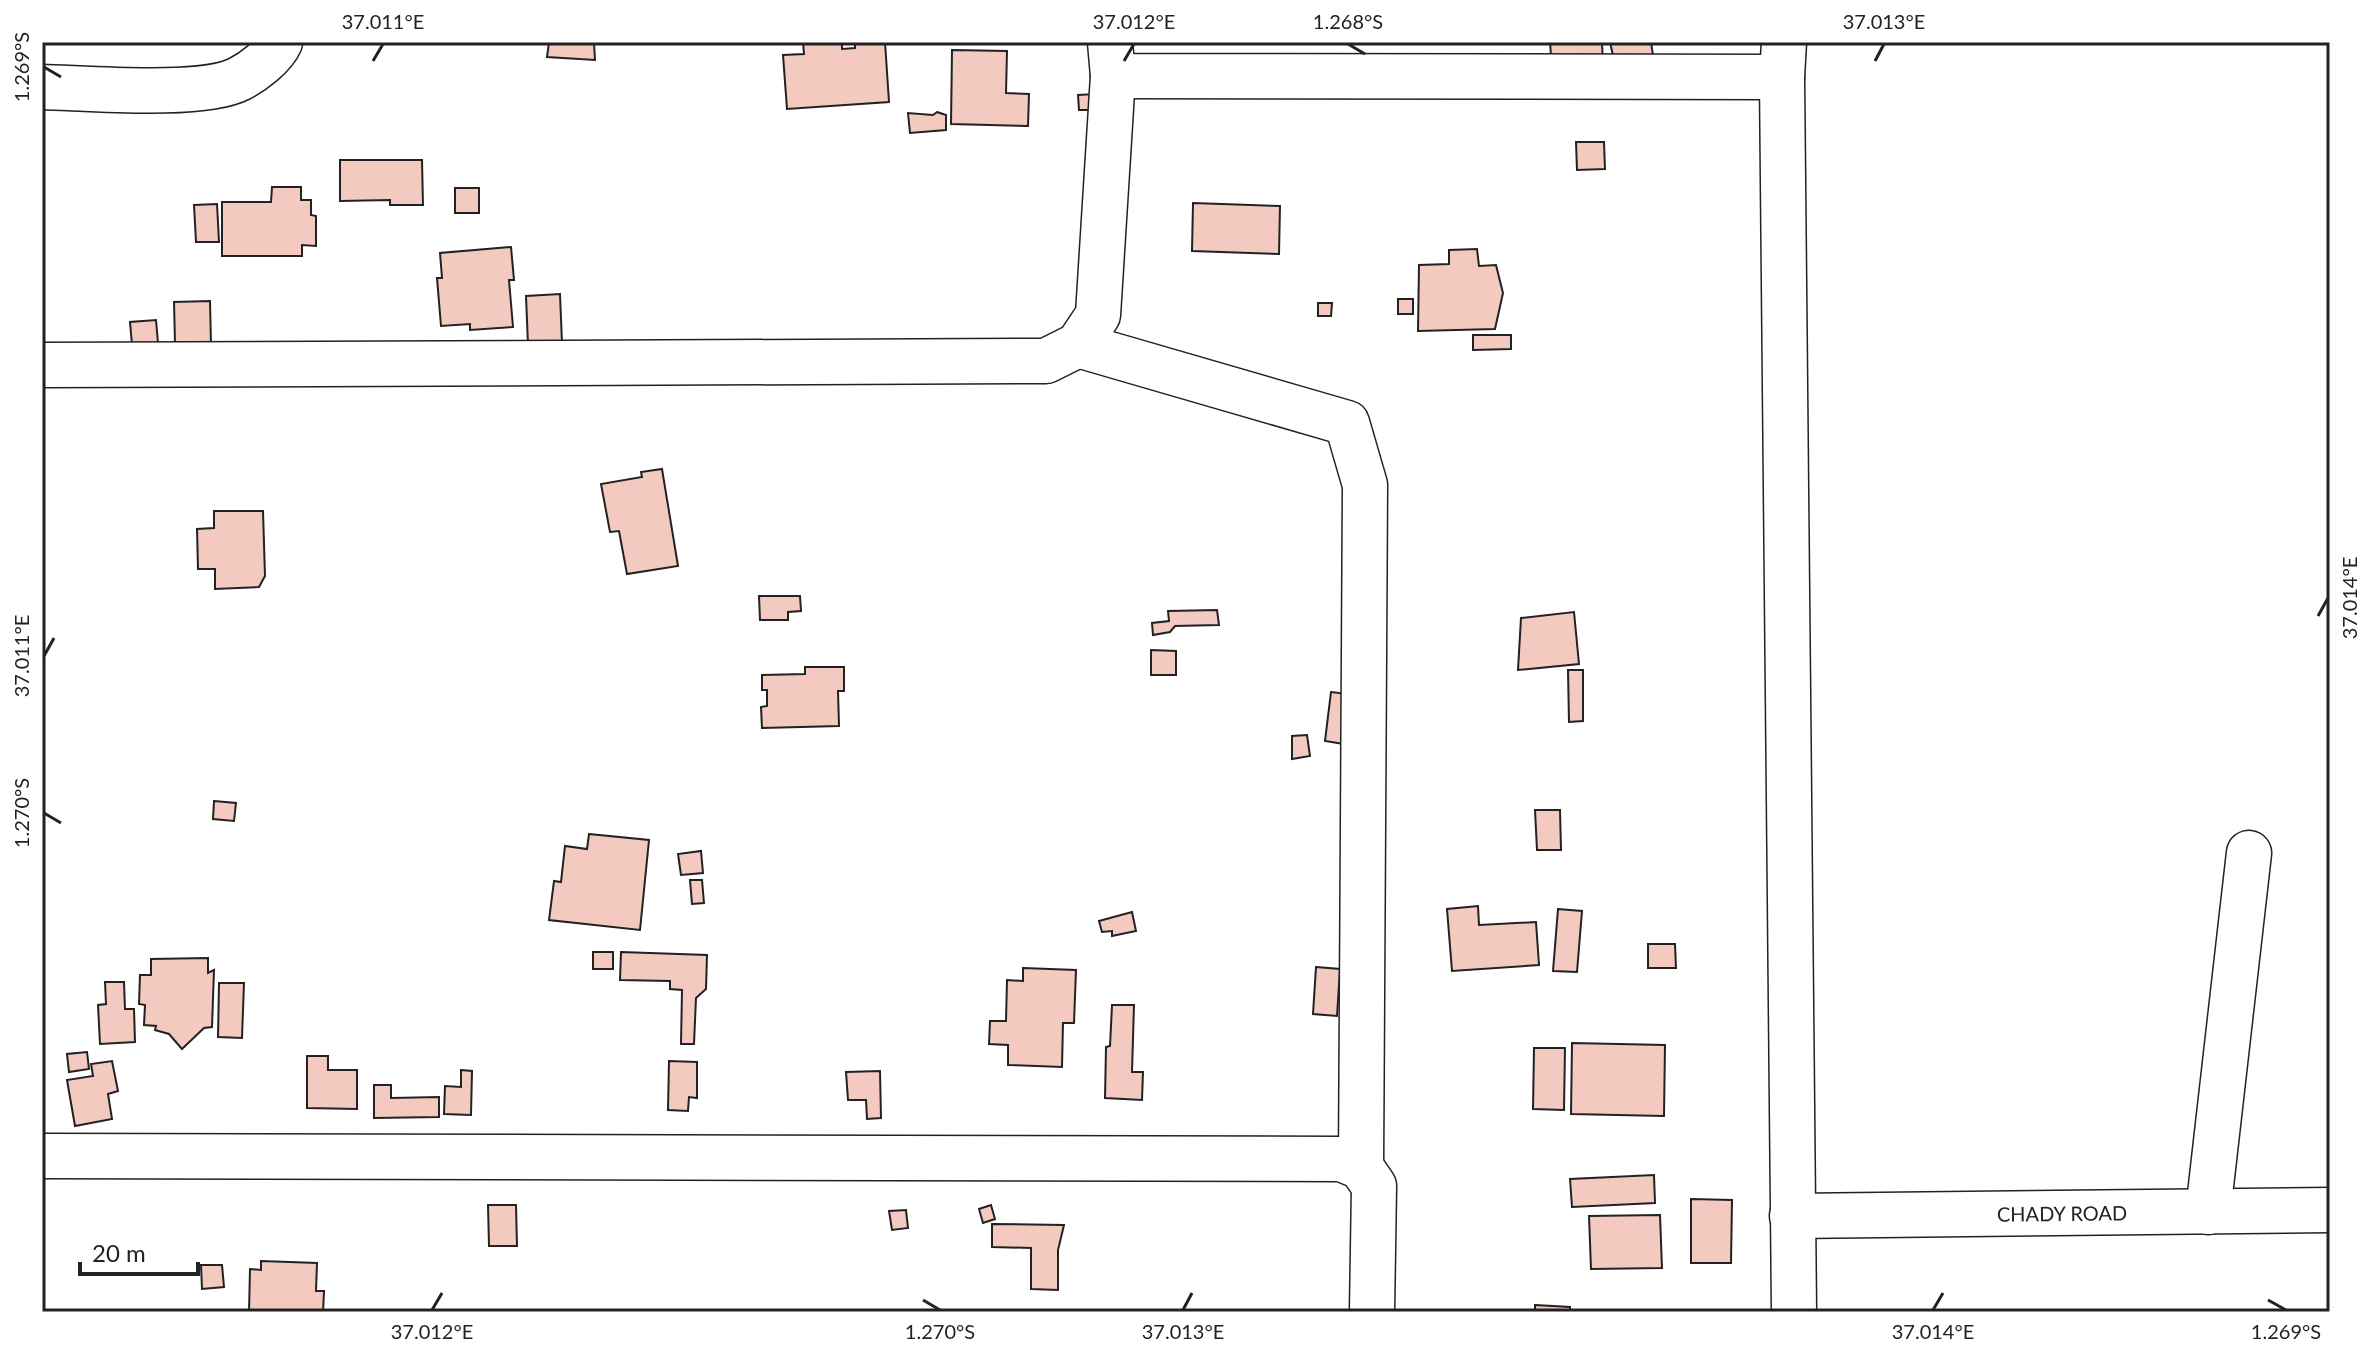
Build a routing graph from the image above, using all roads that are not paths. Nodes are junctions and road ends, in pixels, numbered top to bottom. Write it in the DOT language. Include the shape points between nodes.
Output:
graph roads {
  1 [pos="280,42"];
  2 [pos="1112,59"];
  3 [pos="1783,60"];
  4 [pos="42,87"];
  5 [pos="1078,345"];
  6 [pos="42,365"];
  7 [pos="2249,853"];
  8 [pos="42,1156"];
  9 [pos="1361,1167"];
  10 [pos="2330,1210"];
  11 [pos="2208,1212"];
  12 [pos="1792,1216"];
  13 [pos="1372,1312"];
  14 [pos="1794,1312"];
  1 -- 4 [label="street" via="238,79 194,89"];
  2 -- 3 [label="street"];
  2 -- 5 [label="street" via="1098,315"];
  3 -- 12 [label="street"];
  5 -- 6 [label="street" via="1046,361"];
  5 -- 9 [label="street" via="1347,423 1365,485"];
  7 -- 11 [label="street"];
  8 -- 9 [label="street" via="1341,1159"];
  9 -- 13 [label="street" via="1374,1186"];
  10 -- 11 [label="street, CHADY ROAD"];
  11 -- 12 [label="street, CHADY ROAD"];
  12 -- 14 [label="street"];
}
